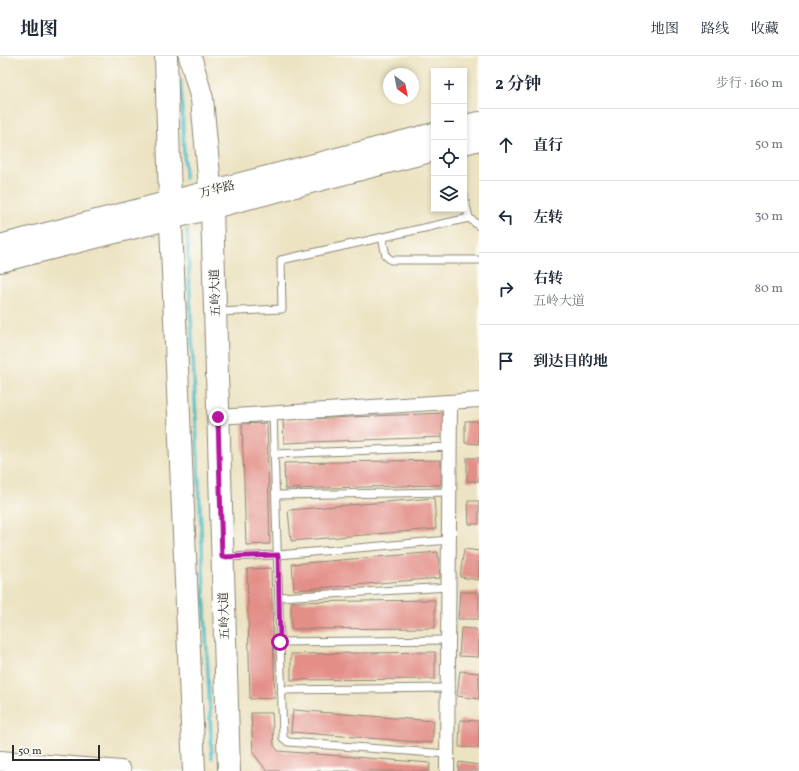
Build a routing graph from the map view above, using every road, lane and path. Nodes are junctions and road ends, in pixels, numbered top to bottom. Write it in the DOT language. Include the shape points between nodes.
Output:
graph roads {
  1 [pos="166,56"];
  2 [pos="190,56"];
  3 [pos="479,122"];
  4 [pos="467,125"];
  5 [pos="431,134"];
  6 [pos="479,140"];
  7 [pos="467,143"];
  8 [pos="431,152"];
  9 [pos="211,200"];
  10 [pos="467,209"];
  11 [pos="171,210"];
  12 [pos="469,218"];
  13 [pos="479,226"];
  14 [pos="382,237"];
  15 [pos="0,245"];
  16 [pos="479,260"];
  17 [pos="0,262"];
  18 [pos="215,312"];
  19 [pos="479,400"];
  20 [pos="450,402"];
  21 [pos="273,413"];
  22 [pos="218,417"];
  23 [pos="450,447"];
  24 [pos="274,454"];
  25 [pos="450,492"];
  26 [pos="276,495"];
  27 [pos="449,540"];
  28 [pos="278,555"];
  29 [pos="222,557"];
  30 [pos="449,587"];
  31 [pos="279,596"];
  32 [pos="448,640"];
  33 [pos="280,642"];
  34 [pos="448,688"];
  35 [pos="282,690"];
  36 [pos="448,754"];
  37 [pos="0,762"];
  38 [pos="121,771"];
  39 [pos="194,771"];
  40 [pos="229,771"];
  41 [pos="447,771"];
  1 -- 11 [label="main road"];
  2 -- 9 [label="main road, 五岭大道" via="202,99"];
  3 -- 4 [label="main road"];
  5 -- 9 [label="main road, 万华路"];
  6 -- 7 [label="main road"];
  8 -- 9 [label="main road, 万华路"];
  9 -- 11 [label="main road, 万华路"];
  9 -- 18 [label="main road, 五岭大道"];
  10 -- 12 [label="lane"];
  11 -- 15 [label="main road, 万华路"];
  11 -- 17 [label="main road, 万华路"];
  11 -- 39 [label="main road"];
  12 -- 13 [label="lane"];
  12 -- 14 [label="lane"];
  14 -- 16 [label="lane" via="386,256 391,260"];
  14 -- 18 [label="lane" via="281,260 282,309"];
  18 -- 22 [label="main road, 五岭大道"];
  19 -- 20 [label="street"];
  20 -- 21 [label="street"];
  20 -- 23 [label="street"];
  21 -- 22 [label="street"];
  21 -- 24 [label="lane"];
  22 -- 29 [label="main road, 五岭大道"];
  23 -- 24 [label="lane"];
  23 -- 25 [label="street"];
  24 -- 26 [label="lane"];
  25 -- 26 [label="lane"];
  25 -- 27 [label="street"];
  26 -- 28 [label="lane"];
  27 -- 28 [label="lane"];
  27 -- 30 [label="street"];
  28 -- 29 [label="lane"];
  28 -- 31 [label="lane"];
  29 -- 40 [label="main road, 五岭大道"];
  30 -- 31 [label="lane"];
  30 -- 32 [label="street"];
  31 -- 33 [label="lane"];
  32 -- 33 [label="lane"];
  32 -- 34 [label="street"];
  33 -- 35 [label="lane"];
  34 -- 35 [label="lane"];
  34 -- 36 [label="street"];
  35 -- 36 [label="lane" via="283,736 286,741"];
  36 -- 41 [label="street"];
  37 -- 38 [label="main road"];
}
